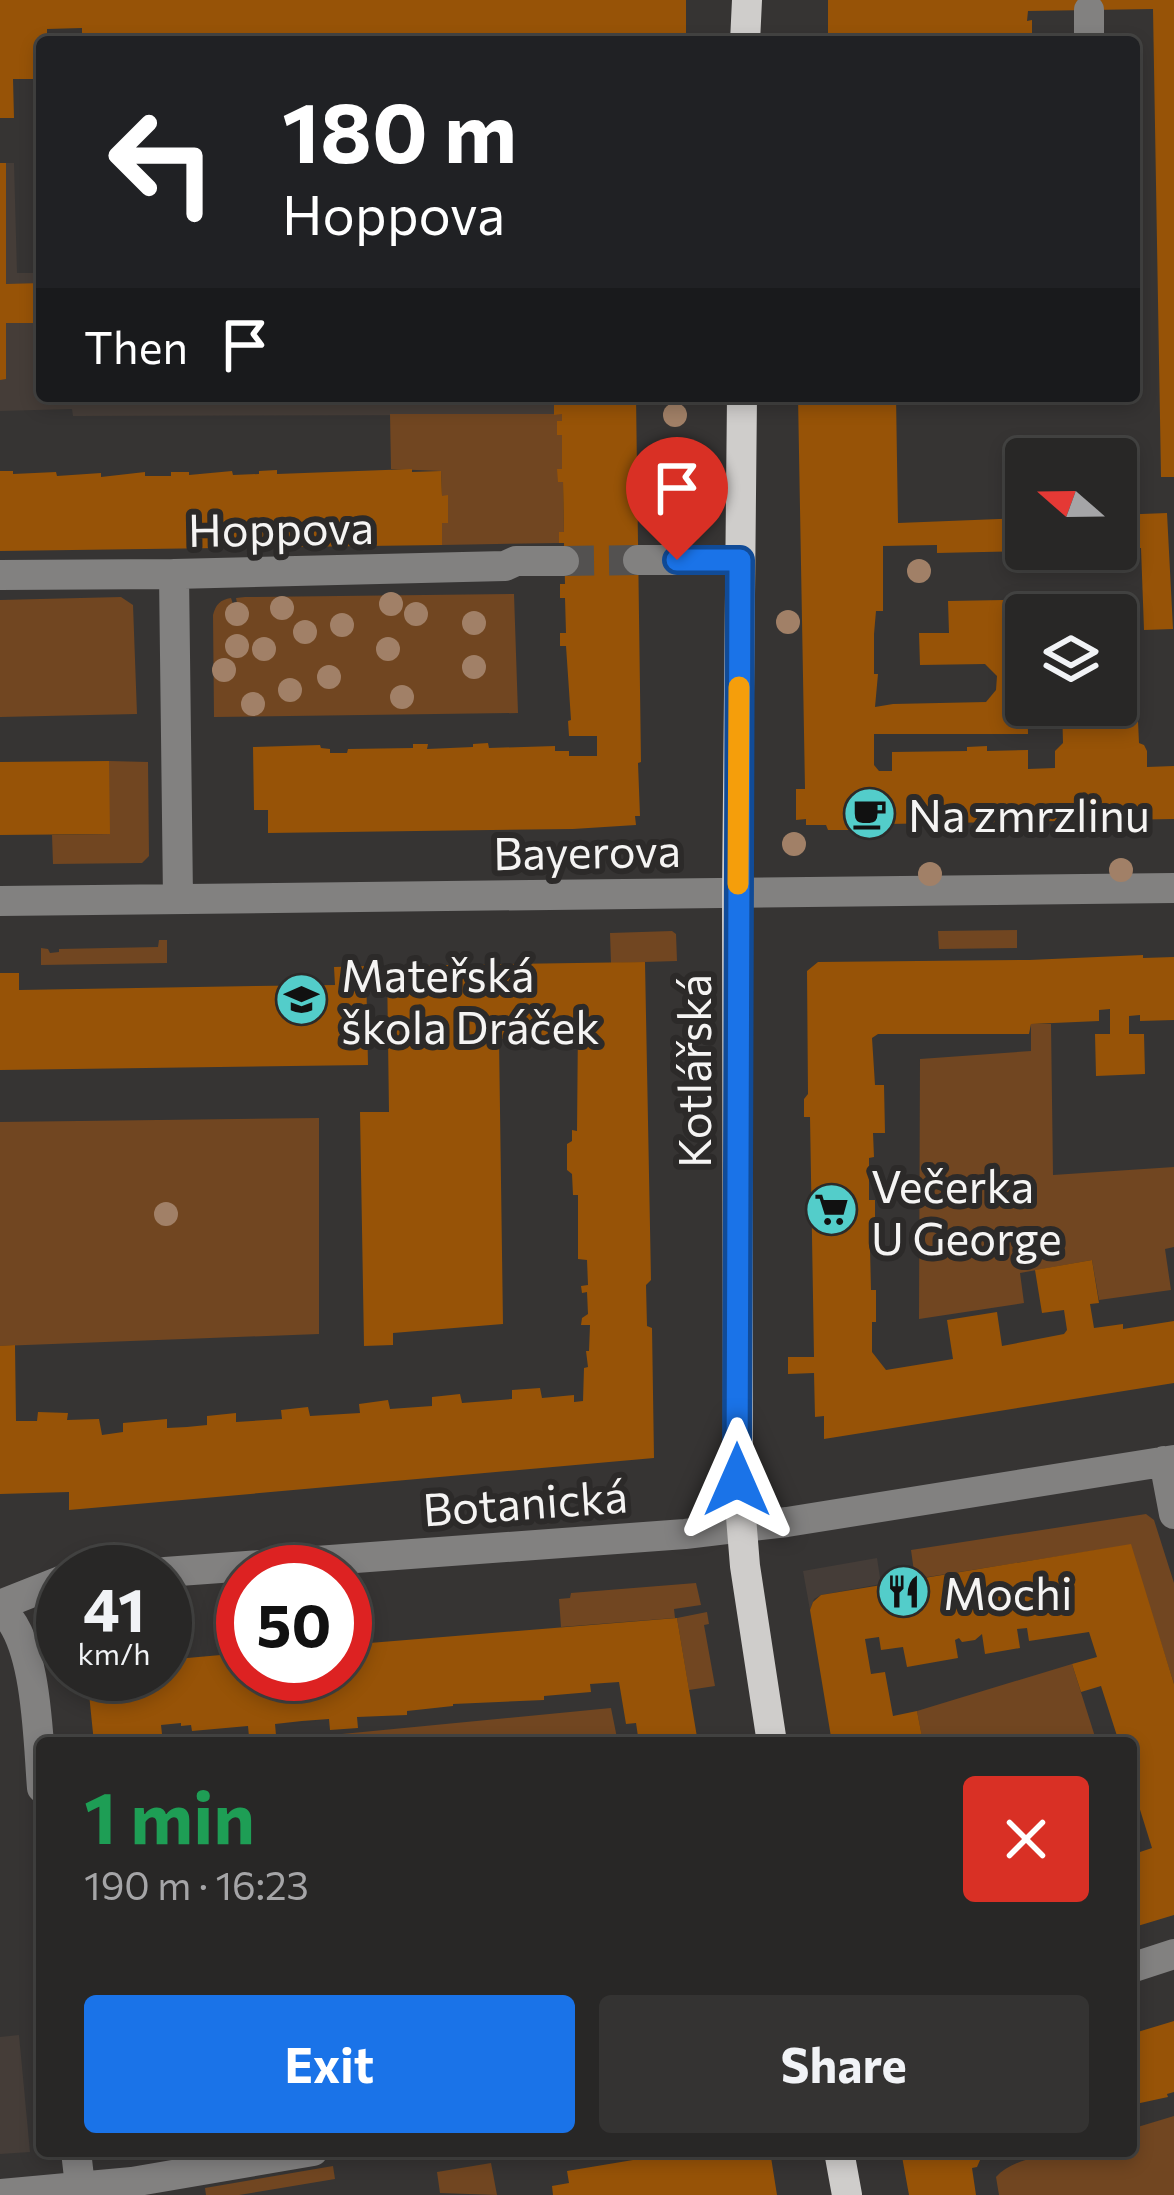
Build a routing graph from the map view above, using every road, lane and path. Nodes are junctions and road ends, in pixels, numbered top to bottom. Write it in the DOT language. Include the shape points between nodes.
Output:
graph roads {
  1 [pos="747,0"];
  2 [pos="1089,10"];
  3 [pos="745,36"];
  4 [pos="1090,36"];
  5 [pos="742,402"];
  6 [pos="638,560"];
  7 [pos="740,560"];
  8 [pos="564,561"];
  9 [pos="174,574"];
  10 [pos="0,575"];
  11 [pos="1174,888"];
  12 [pos="737,893"];
  13 [pos="178,898"];
  14 [pos="0,901"];
  15 [pos="1169,1461"];
  16 [pos="1174,1514"];
  17 [pos="740,1526"];
  18 [pos="192,1570"];
  19 [pos="36,1592"];
  20 [pos="0,1607"];
  21 [pos="771,1737"];
  22 [pos="36,1738"];
  23 [pos="1174,1954"];
  24 [pos="1137,1966"];
  25 [pos="77,2157"];
  26 [pos="279,2157"];
  27 [pos="840,2157"];
  28 [pos="80,2192"];
  29 [pos="0,2194"];
  30 [pos="847,2195"];
  1 -- 3 [label="main road"];
  2 -- 4 [label="street"];
  5 -- 7 [label="main road, Kotlářská"];
  6 -- 7 [label="street"];
  7 -- 12 [label="main road, Kotlářská"];
  8 -- 9 [label="street, Hoppova"];
  9 -- 10 [label="street, Hoppova"];
  9 -- 13 [label="street"];
  11 -- 12 [label="street, Bayerova"];
  12 -- 13 [label="street, Bayerova"];
  12 -- 17 [label="main road, Kotlářská"];
  13 -- 14 [label="street, Bayerova"];
  15 -- 16 [label="street"];
  15 -- 17 [label="street, Botanická"];
  17 -- 18 [label="street, Botanická"];
  17 -- 21 [label="main road, Kotlářská"];
  19 -- 20 [label="street"];
  20 -- 22 [label="street" via="26,1656"];
  23 -- 24 [label="street"];
  25 -- 28 [label="street"];
  26 -- 28 [label="street"];
  27 -- 30 [label="main road"];
  28 -- 29 [label="street"];
}
